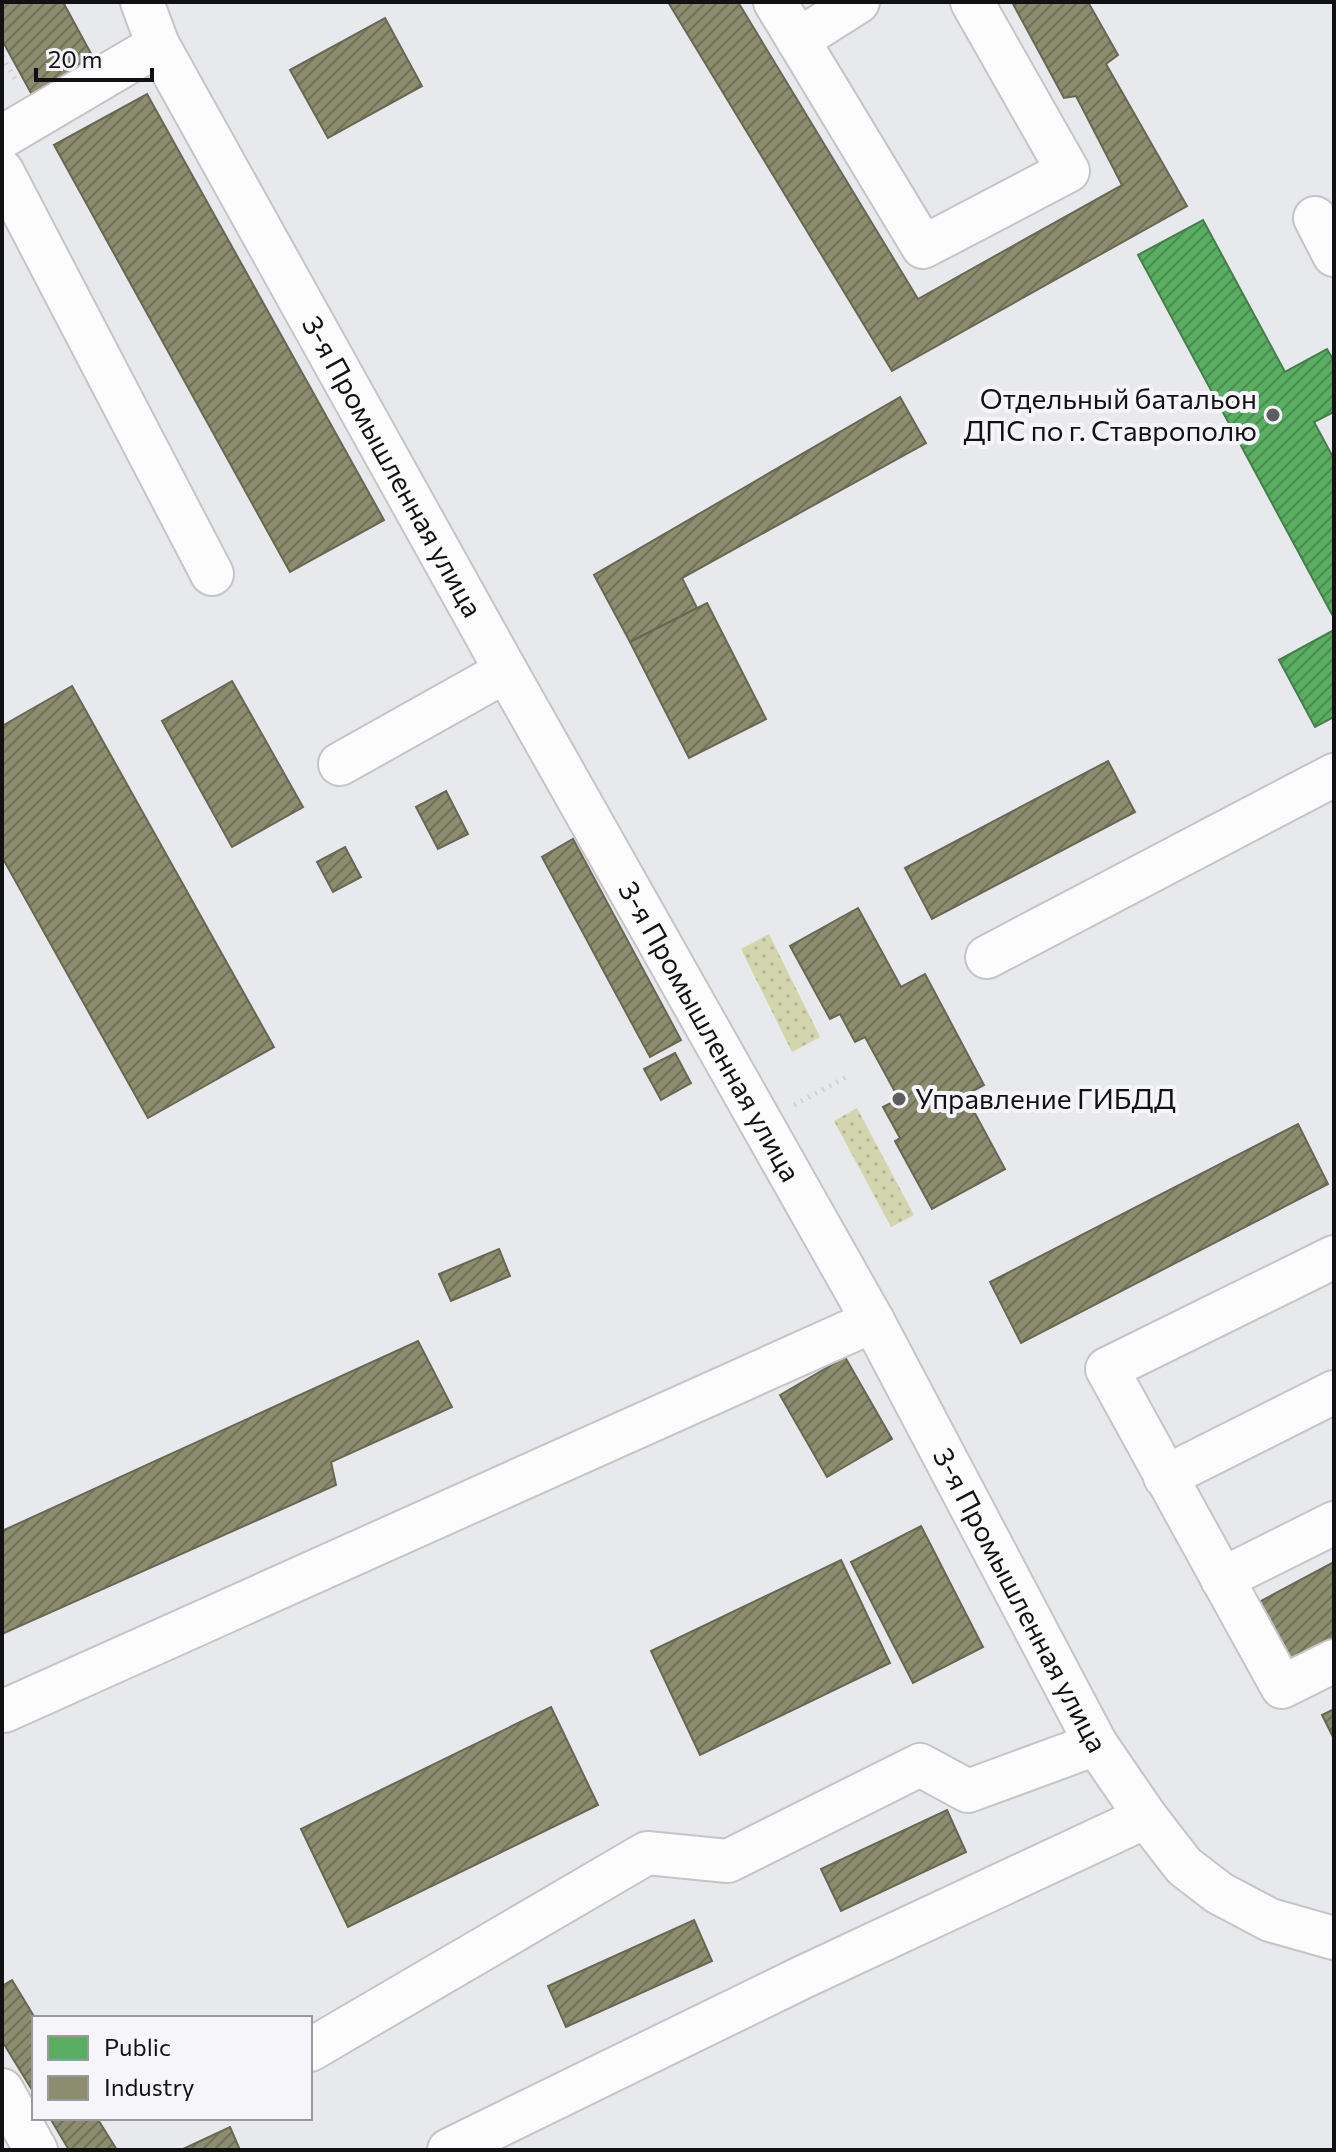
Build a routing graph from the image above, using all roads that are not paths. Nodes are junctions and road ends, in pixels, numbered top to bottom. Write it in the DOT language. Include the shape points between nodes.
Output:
graph roads {
  1 [pos="142,2"];
  2 [pos="775,2"];
  3 [pos="858,2"];
  4 [pos="972,2"];
  5 [pos="798,40"];
  6 [pos="158,45"];
  7 [pos="2,137"];
  8 [pos="2,171"];
  9 [pos="1315,218"];
  10 [pos="1334,255"];
  11 [pos="212,574"];
  12 [pos="506,671"];
  13 [pos="340,764"];
  14 [pos="1334,775"];
  15 [pos="987,957"];
  16 [pos="1334,1257"];
  17 [pos="873,1321"];
  18 [pos="1334,1392"];
  19 [pos="1165,1477"];
  20 [pos="1334,1523"];
  21 [pos="1222,1579"];
  22 [pos="1334,1661"];
  23 [pos="4,1711"];
  24 [pos="1096,1744"];
  25 [pos="1146,1817"];
  26 [pos="1334,1938"];
  27 [pos="312,2049"];
  28 [pos="2,2090"];
  29 [pos="36,2150"];
  30 [pos="449,2150"];
  1 -- 6 [label="street, 3-я Промышленная улица"];
  2 -- 5 [label="street"];
  3 -- 5 [label="street"];
  4 -- 5 [label="street" via="1068,171 923,247"];
  6 -- 7 [label="street"];
  6 -- 12 [label="street, 3-я Промышленная улица"];
  8 -- 11 [label="street"];
  9 -- 10 [label="street"];
  12 -- 13 [label="street"];
  12 -- 17 [label="street, 3-я Промышленная улица"];
  14 -- 15 [label="street"];
  16 -- 19 [label="street" via="1107,1369"];
  17 -- 23 [label="street"];
  17 -- 24 [label="street, 3-я Промышленная улица"];
  18 -- 19 [label="street"];
  19 -- 21 [label="street"];
  20 -- 21 [label="street"];
  21 -- 22 [label="street" via="1282,1687"];
  24 -- 25 [label="street, 3-я Промышленная улица"];
  24 -- 27 [label="street" via="968,1791 920,1765 728,1861 647,1853"];
  25 -- 26 [label="street, 3-я Промышленная улица" via="1184,1866 1219,1893 1270,1920"];
  25 -- 30 [label="street"];
  28 -- 29 [label="street"];
}
